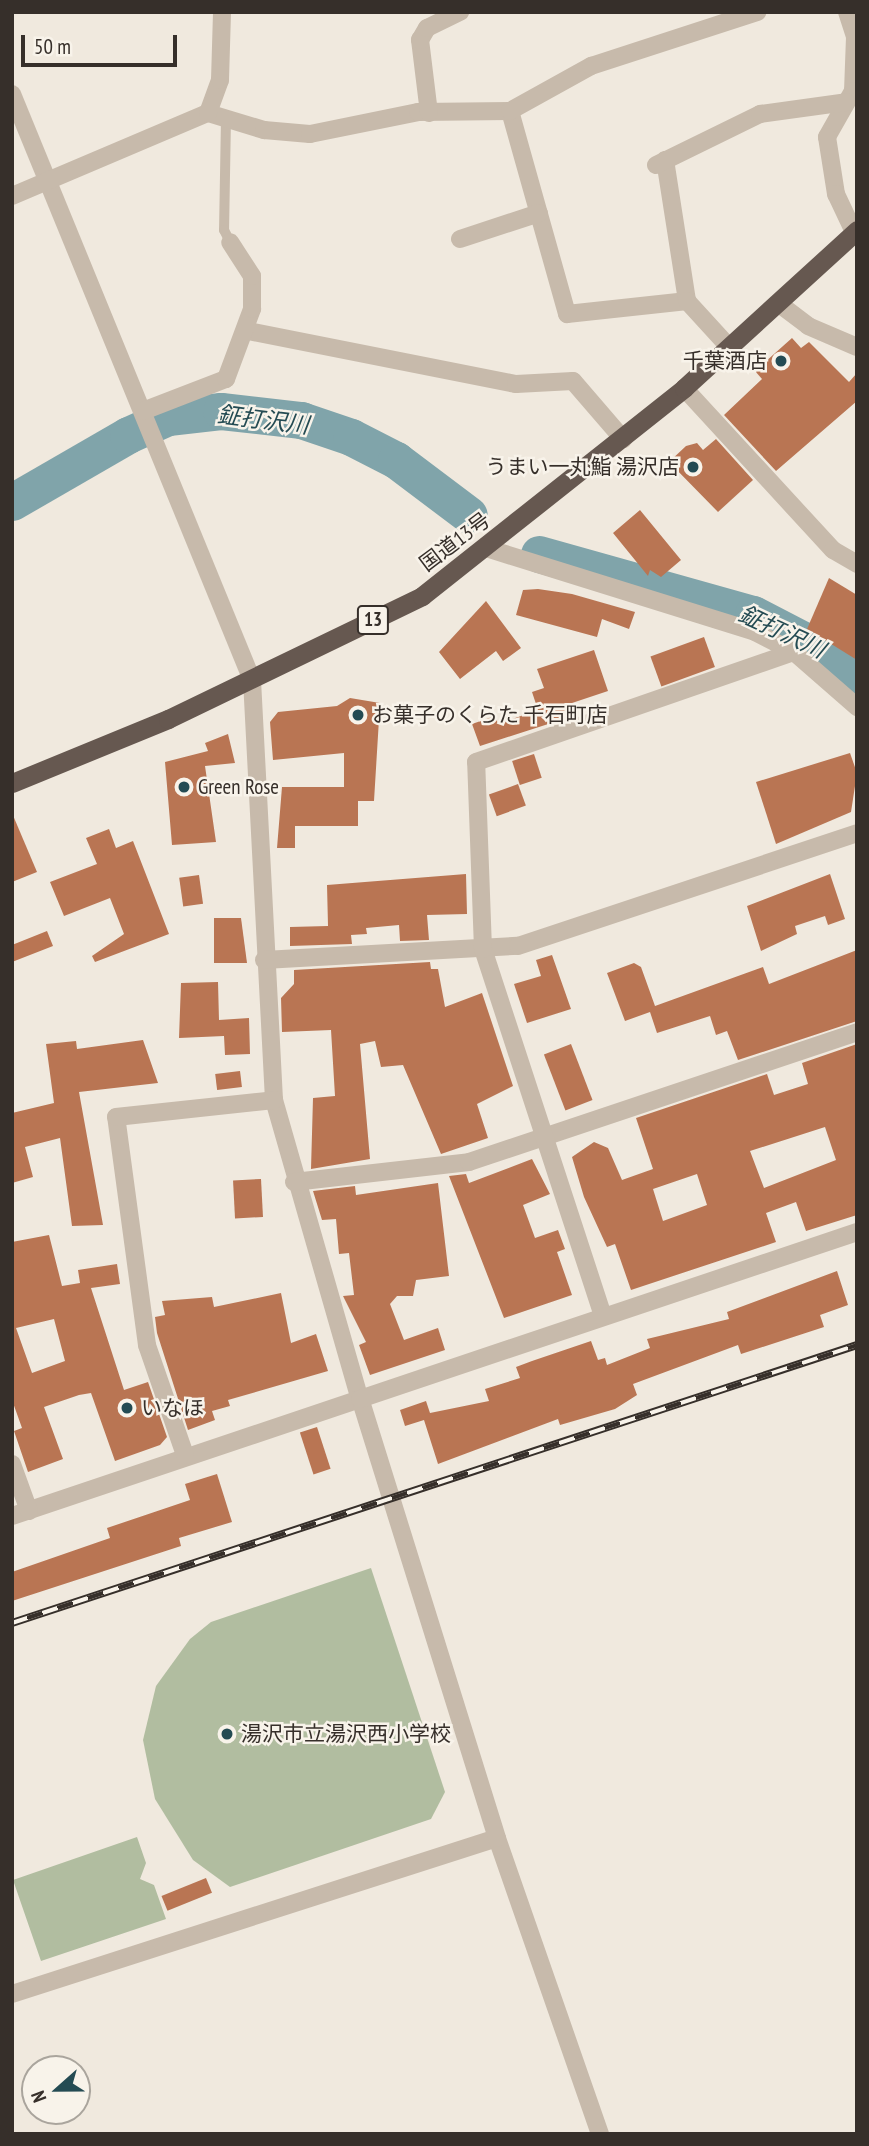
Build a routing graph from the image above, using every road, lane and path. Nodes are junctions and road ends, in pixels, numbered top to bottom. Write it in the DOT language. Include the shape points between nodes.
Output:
graph roads {
  1 [pos="222,12"];
  2 [pos="460,12"];
  3 [pos="757,12"];
  4 [pos="847,12"];
  5 [pos="12,94"];
  6 [pos="846,102"];
  7 [pos="510,111"];
  8 [pos="208,113"];
  9 [pos="429,113"];
  10 [pos="226,118"];
  11 [pos="46,182"];
  12 [pos="12,196"];
  13 [pos="539,214"];
  14 [pos="855,231"];
  15 [pos="460,239"];
  16 [pos="230,242"];
  17 [pos="687,301"];
  18 [pos="778,303"];
  19 [pos="247,331"];
  20 [pos="729,347"];
  21 [pos="857,347"];
  22 [pos="684,388"];
  23 [pos="144,414"];
  24 [pos="623,439"];
  25 [pos="486,548"];
  26 [pos="857,564"];
  27 [pos="794,652"];
  28 [pos="252,680"];
  29 [pos="857,707"];
  30 [pos="12,783"];
  31 [pos="857,833"];
  32 [pos="482,949"];
  33 [pos="264,960"];
  34 [pos="857,1032"];
  35 [pos="274,1100"];
  36 [pos="544,1135"];
  37 [pos="294,1182"];
  38 [pos="857,1232"];
  39 [pos="603,1316"];
  40 [pos="360,1399"];
  41 [pos="185,1455"];
  42 [pos="12,1464"];
  43 [pos="21,1513"];
  44 [pos="497,1838"];
  45 [pos="12,1994"];
  46 [pos="600,2134"];
  1 -- 8 [label="street" via="220,80"];
  2 -- 9 [label="street" via="427,28 420,40"];
  3 -- 7 [label="street" via="591,66"];
  4 -- 6 [label="street" via="855,37 853,91"];
  5 -- 11 [label="street"];
  6 -- 14 [label="street" via="827,137 836,194"];
  6 -- 17 [label="street" via="761,114 660,163"];
  7 -- 9 [label="street"];
  7 -- 13 [label="street"];
  8 -- 10 [label="street"];
  8 -- 11 [label="street"];
  9 -- 10 [label="street" via="310,134"];
  10 -- 16 [label="lane" via="224,230"];
  11 -- 12 [label="street"];
  11 -- 23 [label="street"];
  13 -- 15 [label="street"];
  13 -- 17 [label="street" via="567,314"];
  14 -- 18 [label="highway, 国道13号 / 13"];
  16 -- 19 [label="street" via="252,276"];
  17 -- 20 [label="street"];
  18 -- 20 [label="highway, 国道13号 / 13"];
  18 -- 21 [label="street" via="808,326"];
  19 -- 23 [label="street" via="226,379"];
  19 -- 24 [label="street" via="516,384 573,381"];
  20 -- 22 [label="highway, 国道13号 / 13"];
  22 -- 24 [label="highway, 国道13号 / 13"];
  22 -- 26 [label="street" via="833,550"];
  23 -- 28 [label="street"];
  24 -- 25 [label="highway, 国道13号 / 13"];
  25 -- 27 [label="street" via="755,632"];
  25 -- 28 [label="highway, 国道13号 / 13" via="422,596"];
  27 -- 29 [label="street"];
  27 -- 32 [label="street" via="476,762"];
  28 -- 30 [label="highway, 国道13号 / 13"];
  28 -- 33 [label="street"];
  31 -- 32 [label="street" via="517,946"];
  32 -- 33 [label="street"];
  32 -- 36 [label="street"];
  33 -- 35 [label="street"];
  34 -- 36 [label="street"];
  35 -- 37 [label="street"];
  35 -- 41 [label="street" via="116,1117 148,1345"];
  36 -- 37 [label="street" via="469,1162"];
  36 -- 39 [label="street"];
  37 -- 40 [label="street"];
  38 -- 39 [label="street"];
  39 -- 40 [label="street"];
  40 -- 41 [label="street"];
  40 -- 44 [label="street"];
  41 -- 43 [label="street"];
  42 -- 43 [label="street"];
  44 -- 45 [label="street"];
  44 -- 46 [label="street"];
}
